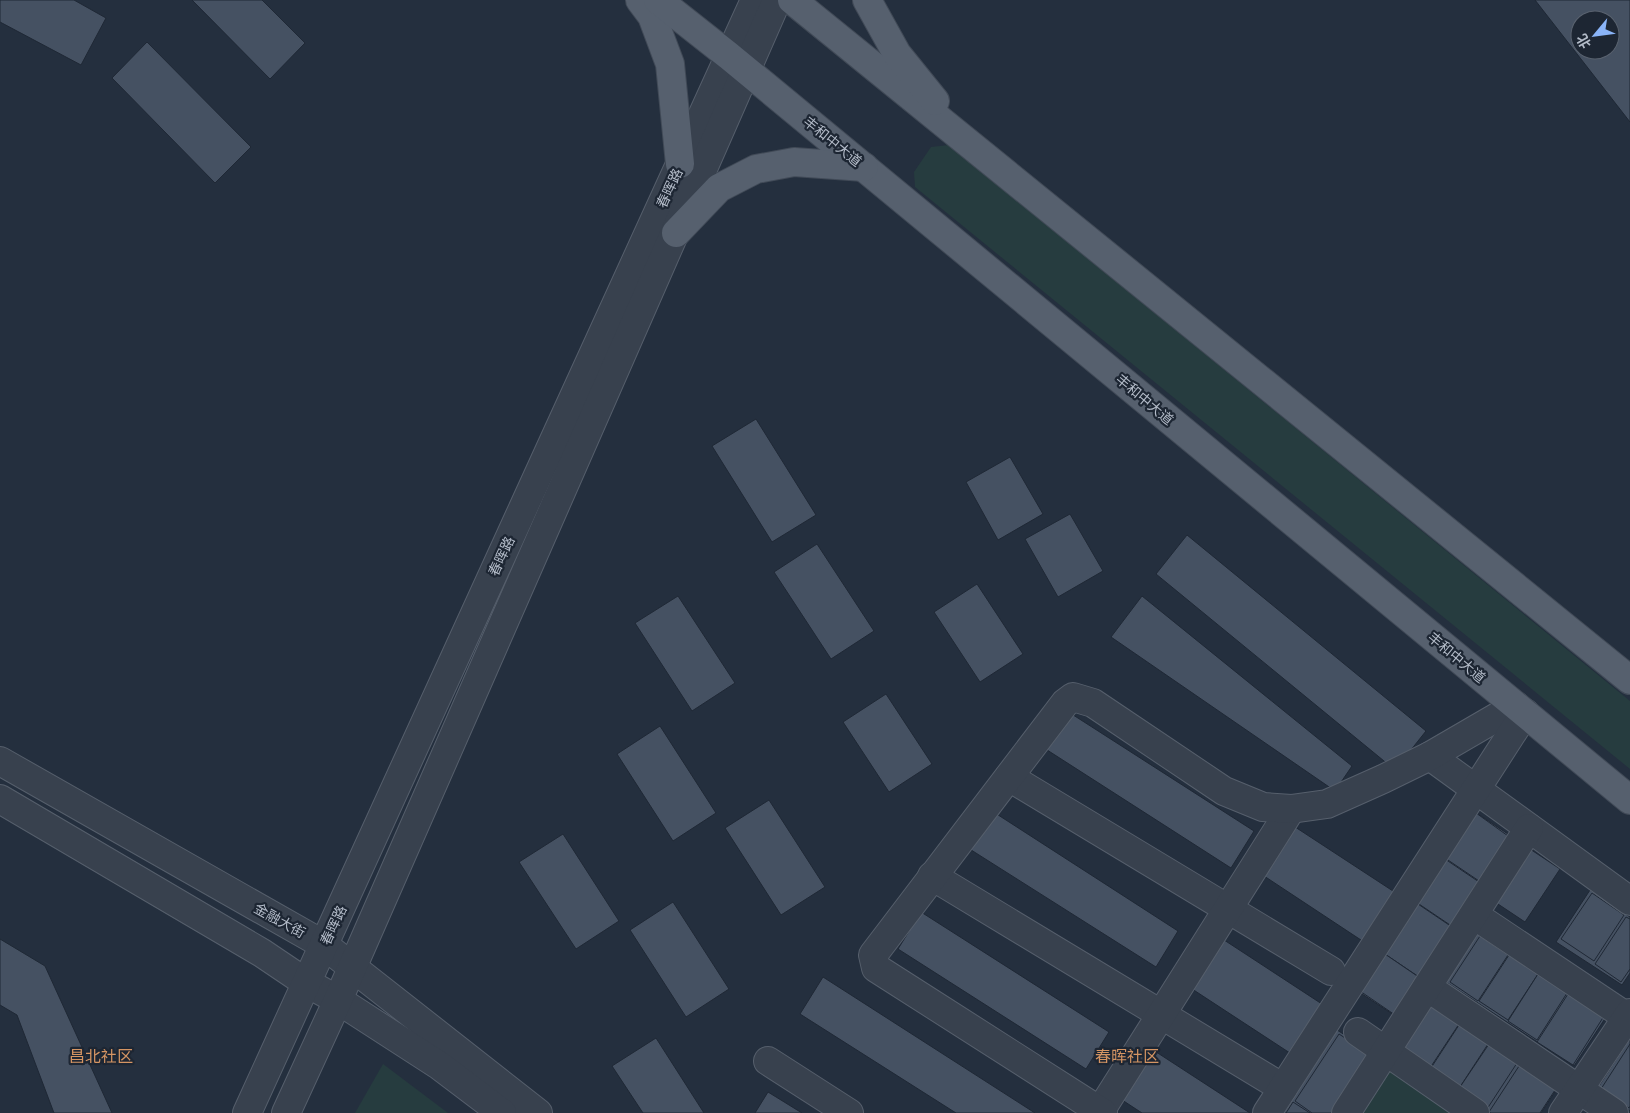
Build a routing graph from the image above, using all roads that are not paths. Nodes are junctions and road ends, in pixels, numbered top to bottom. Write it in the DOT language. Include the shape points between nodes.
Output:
graph roads {
  1 [pos="640,0"];
  2 [pos="658,0"];
  3 [pos="755,0"];
  4 [pos="777,0"];
  5 [pos="792,0"];
  6 [pos="867,0"];
  7 [pos="738,63"];
  8 [pos="968,143"];
  9 [pos="680,164"];
  10 [pos="864,167"];
  11 [pos="676,233"];
  12 [pos="1630,680"];
  13 [pos="1520,709"];
  14 [pos="1430,756"];
  15 [pos="0,761"];
  16 [pos="1009,777"];
  17 [pos="1476,788"];
  18 [pos="0,799"];
  19 [pos="1630,800"];
  20 [pos="1291,809"];
  21 [pos="1529,828"];
  22 [pos="932,876"];
  23 [pos="1630,901"];
  24 [pos="1227,908"];
  25 [pos="1474,915"];
  26 [pos="324,945"];
  27 [pos="352,967"];
  28 [pos="1331,971"];
  29 [pos="305,982"];
  30 [pos="1427,987"];
  31 [pos="338,1000"];
  32 [pos="1160,1014"];
  33 [pos="1629,1016"];
  34 [pos="1358,1032"];
  35 [pos="1386,1051"];
  36 [pos="768,1061"];
  37 [pos="1283,1088"];
  38 [pos="1579,1089"];
  39 [pos="1101,1112"];
  40 [pos="247,1113"];
  41 [pos="286,1113"];
  42 [pos="502,1113"];
  43 [pos="538,1113"];
  44 [pos="849,1113"];
  45 [pos="1266,1113"];
  46 [pos="1346,1113"];
  47 [pos="1475,1113"];
  48 [pos="1563,1113"];
  49 [pos="1614,1113"];
  1 -- 9 [label="main road" via="652,16 670,64"];
  2 -- 7 [label="main road, 丰和中大道"];
  3 -- 7 [label="street, 春晖路"];
  4 -- 7 [label="street, 春晖路"];
  5 -- 8 [label="main road"];
  6 -- 8 [label="main road" via="897,54"];
  7 -- 9 [label="street, 春晖路"];
  7 -- 10 [label="main road, 丰和中大道"];
  7 -- 11 [label="street, 春晖路"];
  8 -- 12 [label="main road"];
  9 -- 26 [label="street, 春晖路"];
  10 -- 11 [label="main road" via="794,162 756,169 719,188"];
  10 -- 13 [label="main road, 丰和中大道"];
  11 -- 27 [label="street, 春晖路"];
  13 -- 14 [label="street"];
  13 -- 17 [label="street"];
  13 -- 19 [label="main road, 丰和中大道"];
  14 -- 17 [label="street"];
  14 -- 20 [label="street" via="1327,804"];
  15 -- 26 [label="street, 金融大街"];
  16 -- 20 [label="street" via="1073,697 1100,707 1224,791 1263,807"];
  16 -- 22 [label="street"];
  16 -- 24 [label="street"];
  17 -- 21 [label="street"];
  17 -- 37 [label="street"];
  18 -- 29 [label="street" via="262,953"];
  20 -- 24 [label="street"];
  21 -- 23 [label="street"];
  21 -- 25 [label="street"];
  22 -- 32 [label="street"];
  22 -- 39 [label="street" via="873,955 876,968"];
  24 -- 28 [label="street"];
  24 -- 32 [label="street"];
  25 -- 30 [label="street"];
  25 -- 33 [label="street"];
  26 -- 27 [label="street, 金融大街"];
  26 -- 29 [label="street, 春晖路"];
  27 -- 31 [label="street, 春晖路"];
  27 -- 43 [label="street, 金融大街"];
  29 -- 31 [label="street"];
  29 -- 40 [label="street, 春晖路"];
  30 -- 35 [label="street"];
  30 -- 38 [label="street"];
  31 -- 41 [label="street, 春晖路"];
  31 -- 42 [label="street" via="440,1066"];
  32 -- 37 [label="street"];
  32 -- 39 [label="street"];
  33 -- 38 [label="street"];
  34 -- 35 [label="street"];
  35 -- 46 [label="street"];
  35 -- 47 [label="street"];
  36 -- 44 [label="street"];
  37 -- 45 [label="street"];
  38 -- 48 [label="street"];
  38 -- 49 [label="street"];
}
